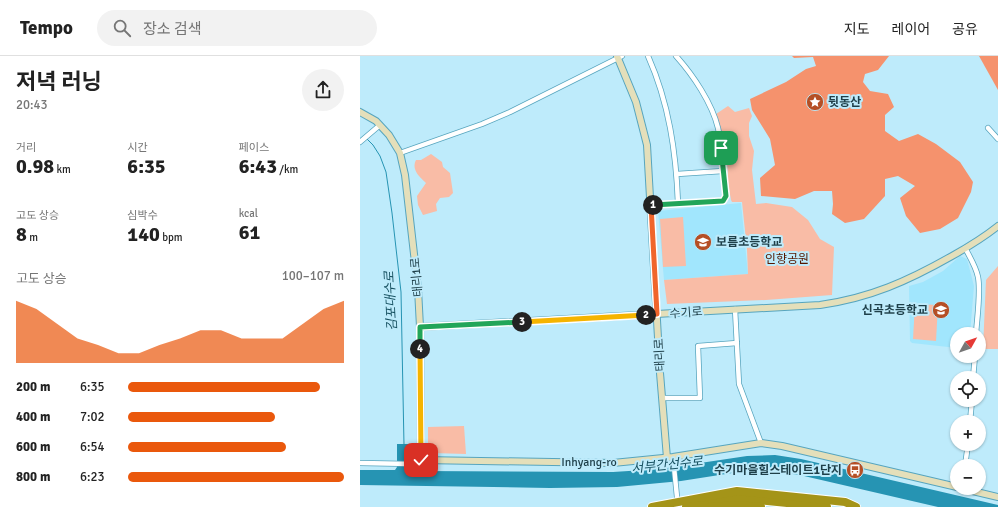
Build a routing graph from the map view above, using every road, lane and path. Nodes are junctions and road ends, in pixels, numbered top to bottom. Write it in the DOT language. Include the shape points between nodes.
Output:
graph roads {
  1 [pos="648,56"];
  2 [pos="676,56"];
  3 [pos="619,57"];
  4 [pos="360,112"];
  5 [pos="378,127"];
  6 [pos="988,128"];
  7 [pos="998,139"];
  8 [pos="360,142"];
  9 [pos="400,153"];
  10 [pos="723,171"];
  11 [pos="677,174"];
  12 [pos="678,203"];
  13 [pos="651,205"];
  14 [pos="998,226"];
  15 [pos="965,248"];
  16 [pos="735,309"];
  17 [pos="657,314"];
  18 [pos="420,327"];
  19 [pos="977,327"];
  20 [pos="737,343"];
  21 [pos="662,398"];
  22 [pos="761,443"];
  23 [pos="421,460"];
  24 [pos="671,460"];
  25 [pos="360,463"];
  26 [pos="950,485"];
  27 [pos="986,493"];
  28 [pos="998,496"];
  29 [pos="677,497"];
  30 [pos="652,507"];
  31 [pos="660,507"];
  32 [pos="671,507"];
  33 [pos="686,507"];
  34 [pos="710,507"];
  35 [pos="760,507"];
  36 [pos="796,507"];
  37 [pos="827,507"];
  38 [pos="848,507"];
  39 [pos="856,507"];
  1 -- 11 [label="street" via="660,84 668,115"];
  2 -- 10 [label="street" via="694,78 716,121 720,135"];
  3 -- 9 [label="street" via="510,112"];
  3 -- 13 [label="street, 태리로" via="636,102 647,145"];
  4 -- 5 [label="street, 태리1로"];
  5 -- 8 [label="street"];
  5 -- 9 [label="street, 태리1로" via="389,135"];
  6 -- 7 [label="street"];
  9 -- 18 [label="street, 태리1로" via="415,254"];
  10 -- 11 [label="street"];
  10 -- 12 [label="street" via="726,196 723,201"];
  11 -- 12 [label="street"];
  12 -- 13 [label="street"];
  13 -- 17 [label="street, 태리로"];
  14 -- 15 [label="street, 수기로"];
  15 -- 16 [label="street, 수기로" via="910,279 859,298 820,305"];
  15 -- 19 [label="street" via="978,277"];
  16 -- 17 [label="street, 수기로"];
  16 -- 20 [label="street"];
  17 -- 18 [label="street, 수기로"];
  17 -- 21 [label="street, 태리로"];
  18 -- 23 [label="street, 태리1로"];
  20 -- 21 [label="street" via="698,346 700,398"];
  20 -- 22 [label="street" via="740,384"];
  21 -- 24 [label="street, 태리로"];
  22 -- 24 [label="street, Inhyang-ro"];
  22 -- 26 [label="street, Inhyang-ro" via="788,447"];
  23 -- 24 [label="street, Inhyang-ro" via="613,463"];
  23 -- 25 [label="street, Inhyang-ro" via="412,464"];
  24 -- 29 [label="street"];
  27 -- 28 [label="street, Inhyang-ro"];
  30 -- 39 [label="highway" via="737,491 845,502"];
  31 -- 38 [label="highway" via="737,494"];
  32 -- 37 [label="highway" via="737,498"];
  33 -- 36 [label="highway" via="736,501"];
  34 -- 35 [label="highway"];
}
